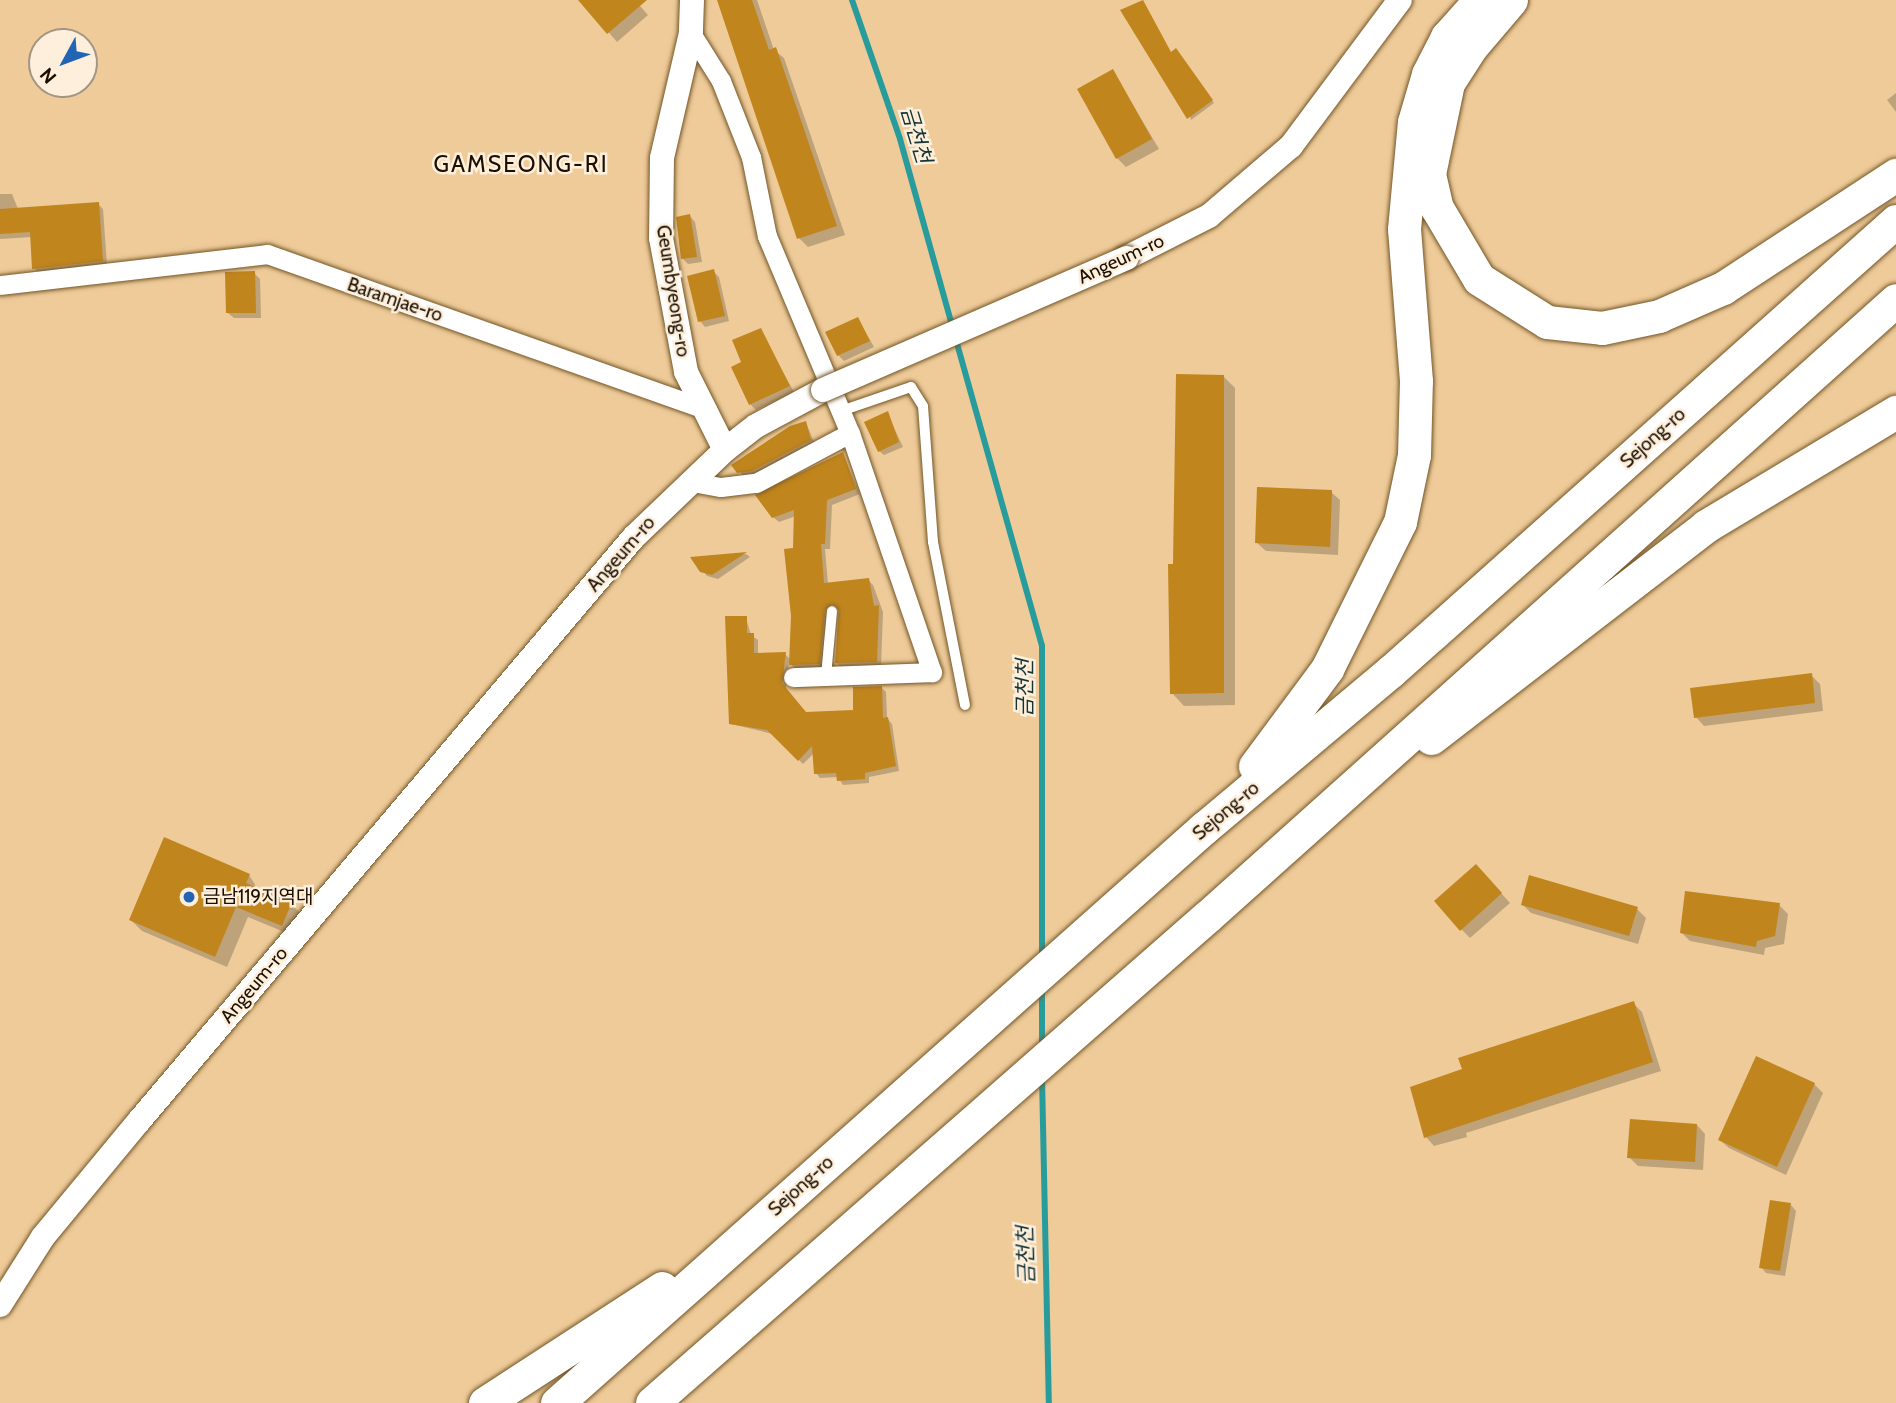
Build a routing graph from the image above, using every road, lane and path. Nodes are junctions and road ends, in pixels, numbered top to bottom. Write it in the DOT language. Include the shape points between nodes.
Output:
graph roads {
  1 [pos="692,0"];
  2 [pos="1400,0"];
  3 [pos="1480,0"];
  4 [pos="1511,0"];
  5 [pos="691,33"];
  6 [pos="1896,176"];
  7 [pos="1896,221"];
  8 [pos="0,285"];
  9 [pos="1896,300"];
  10 [pos="707,410"];
  11 [pos="841,411"];
  12 [pos="1896,412"];
  13 [pos="850,433"];
  14 [pos="725,450"];
  15 [pos="692,482"];
  16 [pos="832,611"];
  17 [pos="826,676"];
  18 [pos="793,677"];
  19 [pos="965,705"];
  20 [pos="1204,828"];
  21 [pos="1284,844"];
  22 [pos="755,1227"];
  23 [pos="7,1275"];
  24 [pos="0,1306"];
  25 [pos="485,1403"];
  26 [pos="557,1403"];
  27 [pos="652,1403"];
  1 -- 5 [label="street, Geumbyeong-ro"];
  2 -- 14 [label="street, Angeum-ro, bridge" via="1292,146 1209,216 1126,258 823,390 755,426"];
  3 -- 20 [label="highway" via="1447,37 1428,74 1411,135 1404,229 1416,381 1415,455 1400,522 1327,669"];
  4 -- 6 [label="highway" via="1448,83 1429,174 1437,208 1479,279 1547,322 1602,328 1659,316 1723,288"];
  5 -- 10 [label="street, Geumbyeong-ro" via="663,158 661,238 687,372"];
  5 -- 11 [label="street" via="721,81 751,157 767,236"];
  7 -- 20 [label="highway, Sejong-ro" via="1390,672"];
  8 -- 10 [label="street, Baramjae-ro" via="267,254"];
  9 -- 21 [label="highway"];
  10 -- 14 [label="street, Geumbyeong-ro"];
  11 -- 13 [label="street"];
  11 -- 19 [label="lane" via="911,387 923,406 933,542"];
  12 -- 21 [label="highway" via="1706,526 1460,718"];
  13 -- 15 [label="street" via="756,483 722,487"];
  13 -- 17 [label="street" via="932,672"];
  14 -- 15 [label="street, Angeum-ro"];
  15 -- 23 [label="street, Angeum-ro" via="634,537"];
  16 -- 17 [label="lane"];
  17 -- 18 [label="street"];
  20 -- 22 [label="highway, Sejong-ro"];
  21 -- 27 [label="highway" via="1208,916"];
  22 -- 25 [label="highway"];
  22 -- 26 [label="highway, Sejong-ro"];
  23 -- 24 [label="street, Angeum-ro"];
}
